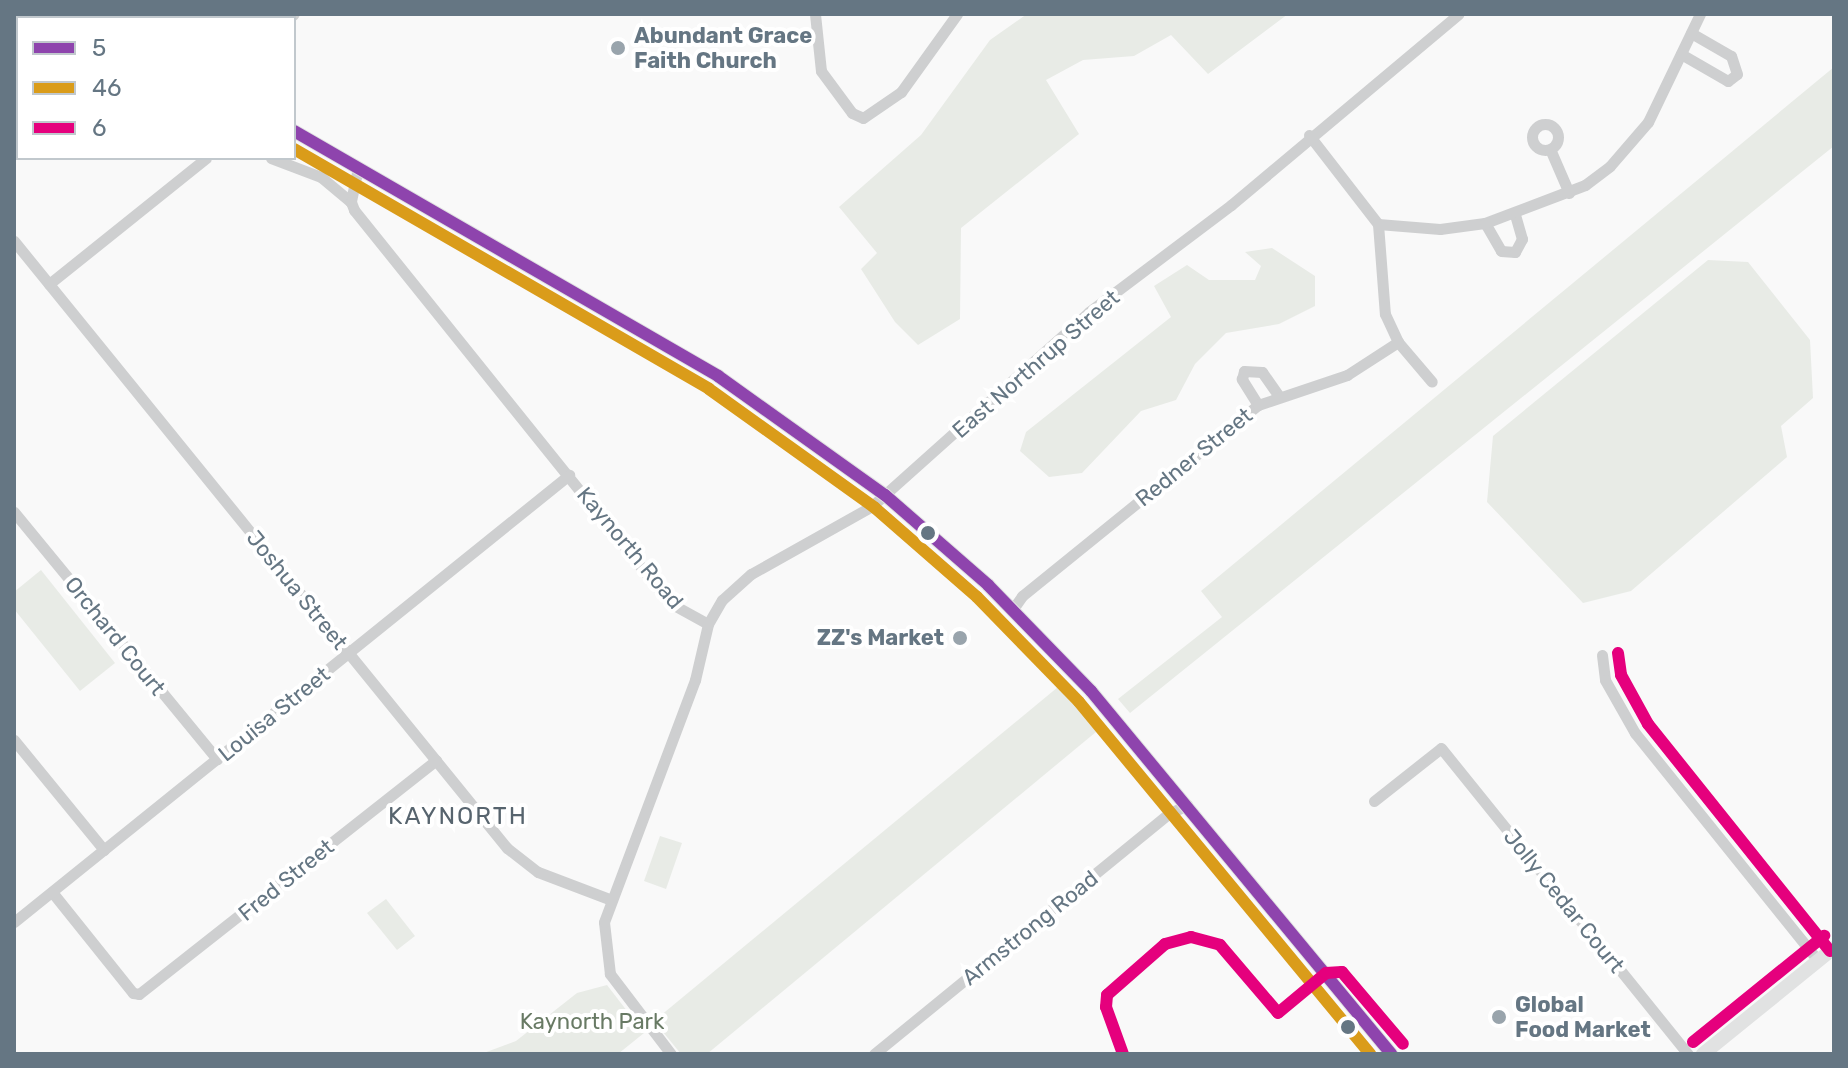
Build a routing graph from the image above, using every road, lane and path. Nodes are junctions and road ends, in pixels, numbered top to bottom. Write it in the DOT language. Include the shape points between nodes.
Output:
graph roads {
  1 [pos="815,14"];
  2 [pos="957,14"];
  3 [pos="1459,14"];
  4 [pos="1700,14"];
  5 [pos="1691,33"];
  6 [pos="1681,54"];
  7 [pos="296,132"];
  8 [pos="1309,135"];
  9 [pos="1550,149"];
  10 [pos="204,160"];
  11 [pos="276,160"];
  12 [pos="358,168"];
  13 [pos="1569,193"];
  14 [pos="351,202"];
  15 [pos="1515,215"];
  16 [pos="1485,223"];
  17 [pos="1378,224"];
  18 [pos="14,241"];
  19 [pos="49,284"];
  20 [pos="1398,342"];
  21 [pos="1432,382"];
  22 [pos="1279,396"];
  23 [pos="1258,405"];
  24 [pos="569,475"];
  25 [pos="885,495"];
  26 [pos="14,512"];
  27 [pos="1013,609"];
  28 [pos="708,624"];
  29 [pos="349,654"];
  30 [pos="1602,655"];
  31 [pos="14,740"];
  32 [pos="217,759"];
  33 [pos="436,760"];
  34 [pos="1374,801"];
  35 [pos="1187,805"];
  36 [pos="104,850"];
  37 [pos="52,892"];
  38 [pos="609,899"];
  39 [pos="14,922"];
  40 [pos="1834,948"];
  41 [pos="1818,961"];
  42 [pos="671,1054"];
  43 [pos="874,1054"];
  44 [pos="1391,1054"];
  45 [pos="1688,1054"];
  46 [pos="1703,1054"];
  1 -- 2 [label="street" via="821,71 852,113 863,118 901,92"];
  3 -- 8 [label="street, East Northrup Street"];
  4 -- 5 [label="street"];
  5 -- 6 [label="street"];
  5 -- 6 [label="street" via="1731,56 1737,74 1728,81"];
  6 -- 13 [label="street" via="1648,122 1628,148"];
  7 -- 12 [label="main road"];
  8 -- 17 [label="street"];
  8 -- 25 [label="street, East Northrup Street" via="1231,205 1089,312"];
  9 -- 13 [label="street"];
  10 -- 19 [label="street"];
  11 -- 14 [label="street, Kaynorth Road" via="321,177"];
  12 -- 14 [label="street"];
  12 -- 25 [label="main road" via="718,376"];
  13 -- 15 [label="street"];
  14 -- 24 [label="street, Kaynorth Road"];
  15 -- 16 [label="street"];
  15 -- 16 [label="street" via="1522,239 1515,252 1501,251"];
  16 -- 17 [label="street" via="1440,229"];
  17 -- 20 [label="street" via="1385,314"];
  18 -- 19 [label="street, Joshua Street"];
  19 -- 29 [label="street, Joshua Street"];
  20 -- 21 [label="street"];
  20 -- 22 [label="street, Redner Street" via="1347,375"];
  22 -- 23 [label="street, Redner Street"];
  22 -- 23 [label="street" via="1262,372 1252,368 1242,379"];
  23 -- 27 [label="street, Redner Street" via="1022,596"];
  24 -- 28 [label="street, Kaynorth Road" via="670,603"];
  24 -- 29 [label="street, Louisa Street"];
  25 -- 27 [label="main road"];
  25 -- 28 [label="street, East Northrup Street" via="842,525 751,574 722,600"];
  26 -- 32 [label="street, Orchard Court"];
  27 -- 35 [label="main road"];
  28 -- 38 [label="street, Kaynorth Road" via="695,680"];
  29 -- 32 [label="street, Louisa Street"];
  29 -- 33 [label="street, Joshua Street"];
  30 -- 41 [label="street" via="1605,680 1635,733"];
  31 -- 36 [label="street"];
  32 -- 36 [label="street, Louisa Street"];
  33 -- 37 [label="street, Fred Street" via="145,992 133,993"];
  33 -- 38 [label="street, Joshua Street" via="524,862"];
  34 -- 45 [label="street, Jolly Cedar Court" via="1441,748"];
  35 -- 43 [label="street, Armstrong Road" via="1170,813"];
  35 -- 44 [label="main road"];
  36 -- 37 [label="street, Louisa Street"];
  37 -- 39 [label="street, Louisa Street"];
  38 -- 42 [label="street, Kaynorth Road" via="603,943 610,974"];
  40 -- 41 [label="main road"];
  41 -- 46 [label="main road"];
}
